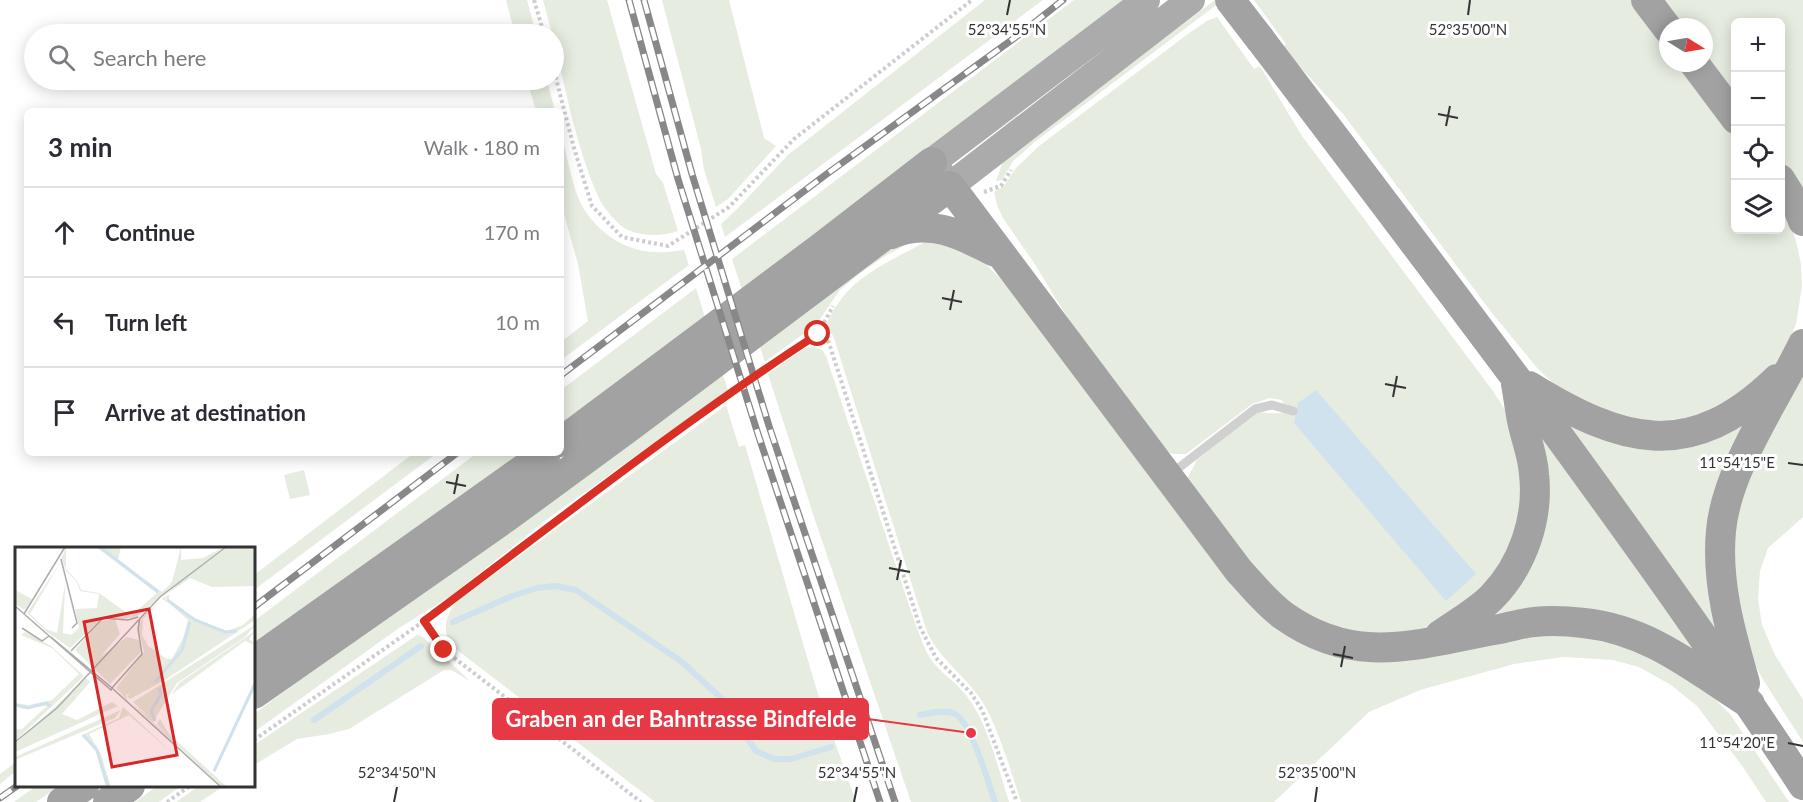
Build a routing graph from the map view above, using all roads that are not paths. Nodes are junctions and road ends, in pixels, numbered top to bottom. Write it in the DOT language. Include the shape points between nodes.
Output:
graph roads {
  1 [pos="1146,0"];
  2 [pos="1191,0"];
  3 [pos="1230,0"];
  4 [pos="1646,0"];
  5 [pos="1660,18"];
  6 [pos="1701,72"];
  7 [pos="1731,112"];
  8 [pos="932,162"];
  9 [pos="1781,180"];
  10 [pos="950,186"];
  11 [pos="1803,221"];
  12 [pos="879,239"];
  13 [pos="1001,255"];
  14 [pos="1799,353"];
  15 [pos="1515,378"];
  16 [pos="1293,411"];
  17 [pos="564,440"];
  18 [pos="542,456"];
  19 [pos="1167,476"];
  20 [pos="1431,641"];
  21 [pos="255,660"];
  22 [pos="255,693"];
  23 [pos="1750,704"];
  24 [pos="1803,785"];
  25 [pos="83,787"];
  26 [pos="129,787"];
  27 [pos="62,802"];
  28 [pos="108,802"];
  1 -- 8 [label="main road"];
  2 -- 10 [label="main road"];
  3 -- 15 [label="highway, bridge"];
  4 -- 5 [label="highway"];
  6 -- 7 [label="highway"];
  8 -- 10 [label="main road"];
  8 -- 17 [label="highway"];
  9 -- 11 [label="highway"];
  10 -- 12 [label="highway"];
  10 -- 13 [label="highway"];
  12 -- 13 [label="highway" via="927,226 959,234"];
  12 -- 22 [label="highway" via="508,516"];
  13 -- 19 [label="highway"];
  14 -- 15 [label="highway" via="1757,399 1732,416 1707,427 1660,436 1637,435 1595,422"];
  14 -- 23 [label="highway" via="1732,484 1721,530 1721,579"];
  15 -- 20 [label="highway" via="1535,476 1532,524 1510,574 1492,597"];
  15 -- 23 [label="highway"];
  16 -- 19 [label="lane" via="1272,405 1255,409"];
  18 -- 21 [label="highway"];
  19 -- 20 [label="highway" via="1239,571 1283,615 1308,631 1356,647 1384,649"];
  20 -- 23 [label="highway" via="1534,622 1586,623 1650,641"];
  23 -- 24 [label="highway"];
  25 -- 27 [label="highway"];
  26 -- 28 [label="highway"];
}
